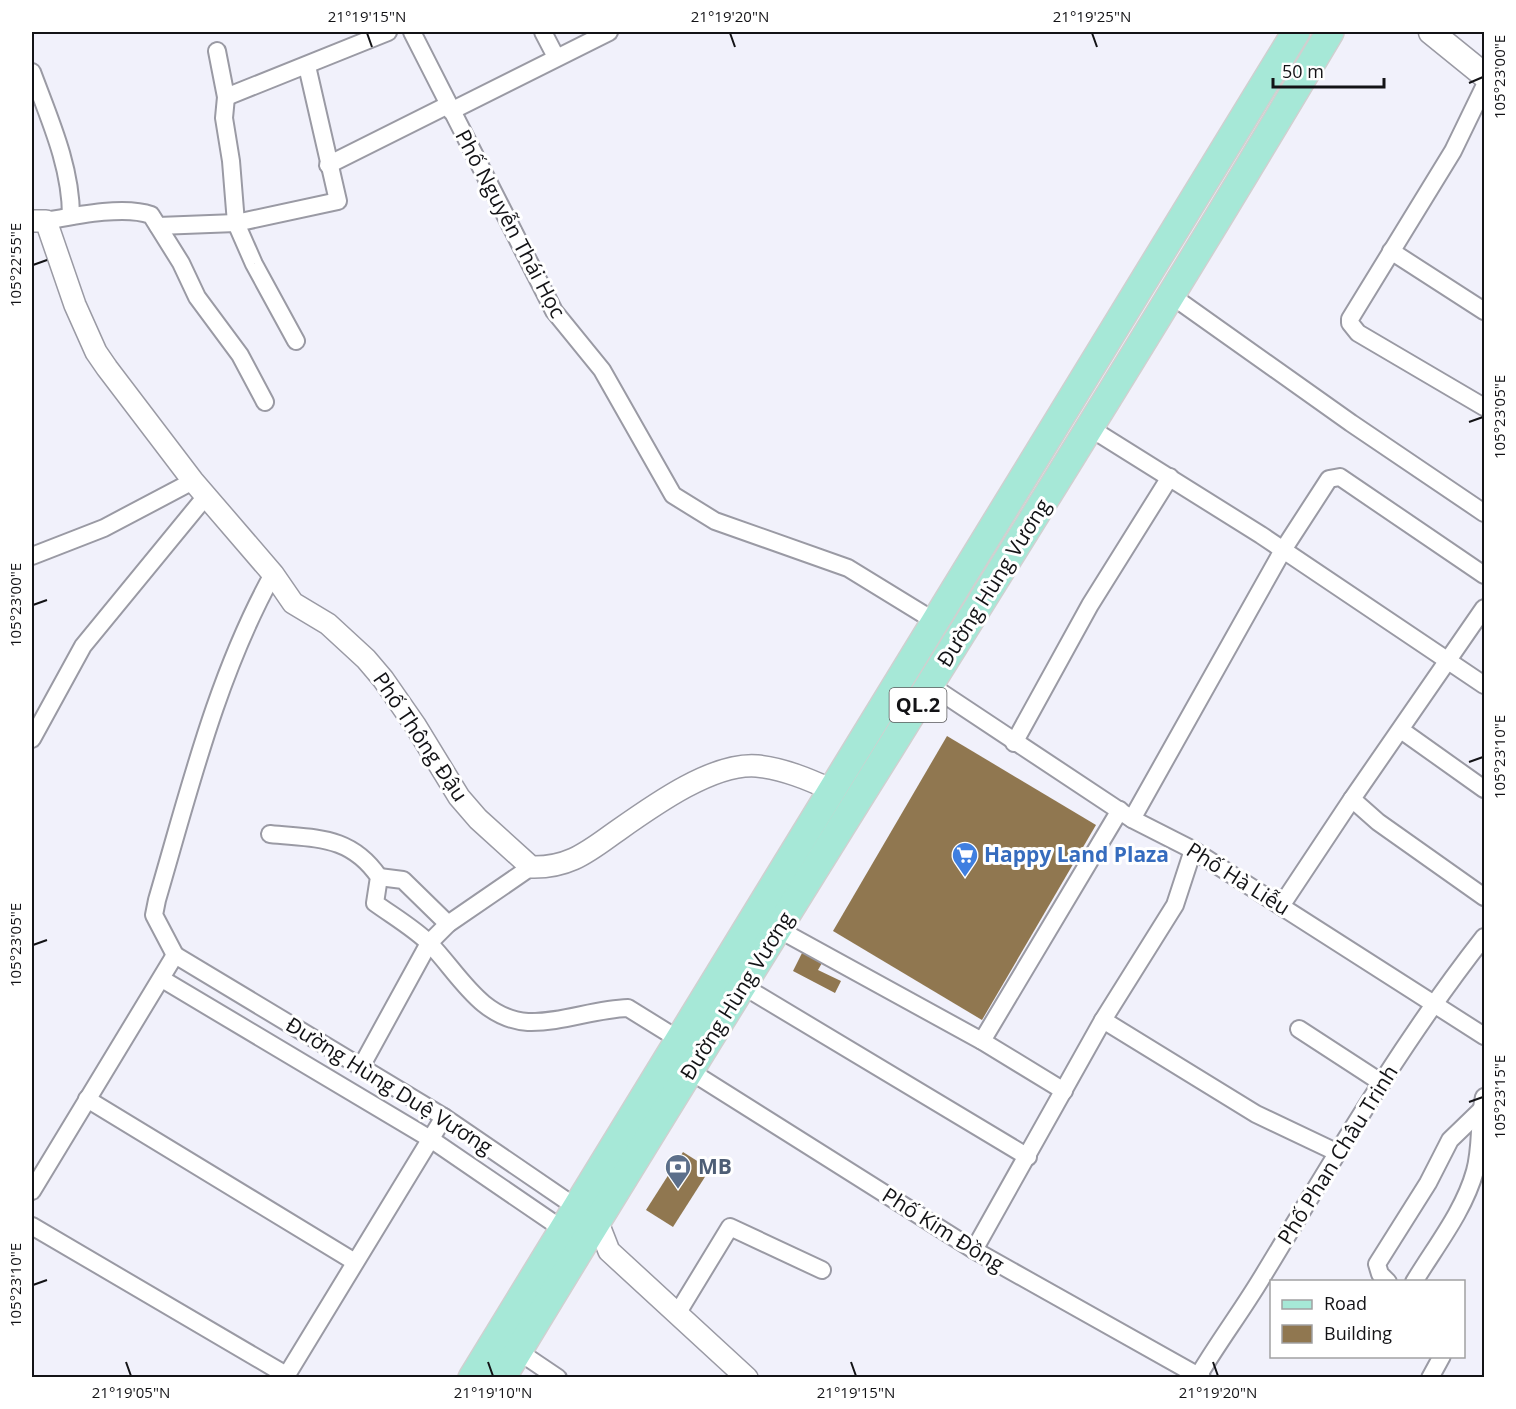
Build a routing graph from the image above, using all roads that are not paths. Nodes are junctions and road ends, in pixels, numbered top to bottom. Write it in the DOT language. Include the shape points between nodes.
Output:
graph roads {
  1 [pos="388,32"];
  2 [pos="412,32"];
  3 [pos="543,32"];
  4 [pos="609,32"];
  5 [pos="1296,32"];
  6 [pos="1330,32"];
  7 [pos="1431,32"];
  8 [pos="218,51"];
  9 [pos="556,57"];
  10 [pos="307,66"];
  11 [pos="32,72"];
  12 [pos="1485,75"];
  13 [pos="1485,87"];
  14 [pos="226,97"];
  15 [pos="449,108"];
  16 [pos="328,165"];
  17 [pos="71,216"];
  18 [pos="39,221"];
  19 [pos="236,223"];
  20 [pos="158,226"];
  21 [pos="1391,251"];
  22 [pos="1172,296"];
  23 [pos="1485,311"];
  24 [pos="296,341"];
  25 [pos="265,402"];
  26 [pos="1485,407"];
  27 [pos="1090,428"];
  28 [pos="1170,477"];
  29 [pos="199,489"];
  30 [pos="1485,513"];
  31 [pos="987,538"];
  32 [pos="1283,550"];
  33 [pos="1012,554"];
  34 [pos="32,556"];
  35 [pos="273,574"];
  36 [pos="1485,575"];
  37 [pos="1485,608"];
  38 [pos="936,622"];
  39 [pos="1450,661"];
  40 [pos="930,685"];
  41 [pos="1485,685"];
  42 [pos="1401,730"];
  43 [pos="32,739"];
  44 [pos="1014,742"];
  45 [pos="1485,789"];
  46 [pos="832,790"];
  47 [pos="1352,799"];
  48 [pos="1126,815"];
  49 [pos="270,834"];
  50 [pos="1193,850"];
  51 [pos="531,867"];
  52 [pos="380,877"];
  53 [pos="1485,897"];
  54 [pos="1281,906"];
  55 [pos="448,924"];
  56 [pos="778,929"];
  57 [pos="1485,937"];
  58 [pos="429,943"];
  59 [pos="176,955"];
  60 [pos="162,979"];
  61 [pos="743,986"];
  62 [pos="1434,1004"];
  63 [pos="1103,1020"];
  64 [pos="1299,1029"];
  65 [pos="1485,1036"];
  66 [pos="678,1039"];
  67 [pos="982,1041"];
  68 [pos="361,1067"];
  69 [pos="690,1071"];
  70 [pos="1382,1083"];
  71 [pos="1064,1091"];
  72 [pos="87,1099"];
  73 [pos="1482,1104"];
  74 [pos="444,1117"];
  75 [pos="432,1140"];
  76 [pos="1336,1152"];
  77 [pos="1028,1157"];
  78 [pos="32,1191"];
  79 [pos="569,1217"];
  80 [pos="32,1226"];
  81 [pos="597,1240"];
  82 [pos="974,1250"];
  83 [pos="355,1262"];
  84 [pos="822,1270"];
  85 [pos="1387,1280"];
  86 [pos="1415,1280"];
  87 [pos="677,1314"];
  88 [pos="518,1351"];
  89 [pos="1441,1358"];
  90 [pos="286,1376"];
  91 [pos="472,1377"];
  92 [pos="502,1377"];
  93 [pos="558,1377"];
  94 [pos="747,1377"];
  95 [pos="1199,1377"];
  96 [pos="1430,1377"];
  1 -- 10 [label="street"];
  2 -- 15 [label="street, Phố Nguyễn Thái Học"];
  3 -- 9 [label="street"];
  4 -- 9 [label="street"];
  5 -- 31 [label="main road, Đường Hùng Vương / QL.2"];
  6 -- 22 [label="main road, Đường Hùng Vương / QL.2"];
  7 -- 12 [label="main road"];
  8 -- 14 [label="street"];
  9 -- 15 [label="street"];
  10 -- 14 [label="street"];
  10 -- 16 [label="street"];
  11 -- 17 [label="street" via="65,168"];
  13 -- 21 [label="street" via="1453,151"];
  14 -- 19 [label="street" via="224,118"];
  15 -- 16 [label="street"];
  15 -- 38 [label="street, Phố Nguyễn Thái Học" via="554,311 602,370 673,495 715,521 848,568"];
  16 -- 19 [label="street" via="338,201"];
  17 -- 18 [label="street"];
  17 -- 20 [label="street" via="143,212 151,215"];
  18 -- 29 [label="street, Phố Thông Đậu" via="96,352"];
  19 -- 20 [label="street"];
  19 -- 24 [label="street"];
  20 -- 25 [label="street" via="197,297 240,354"];
  21 -- 23 [label="street"];
  21 -- 26 [label="street" via="1350,323 1358,333"];
  22 -- 27 [label="main road, Đường Hùng Vương / QL.2"];
  22 -- 30 [label="street"];
  27 -- 28 [label="street"];
  27 -- 33 [label="main road, Đường Hùng Vương / QL.2"];
  28 -- 32 [label="street"];
  28 -- 44 [label="street" via="1090,605"];
  29 -- 34 [label="street"];
  29 -- 35 [label="street, Phố Thông Đậu"];
  29 -- 43 [label="street" via="83,646"];
  31 -- 33 [label="main road"];
  31 -- 38 [label="main road, Đường Hùng Vương / QL.2"];
  32 -- 36 [label="street" via="1329,479 1340,477"];
  32 -- 39 [label="street"];
  32 -- 48 [label="street"];
  33 -- 40 [label="main road, Đường Hùng Vương / QL.2"];
  35 -- 51 [label="street, Phố Thông Đậu" via="293,603 328,624 378,672 468,808"];
  35 -- 59 [label="street" via="256,606 210,721 157,900 154,915"];
  37 -- 39 [label="street"];
  38 -- 46 [label="main road, Đường Hùng Vương / QL.2"];
  39 -- 41 [label="street"];
  39 -- 42 [label="street"];
  40 -- 44 [label="street, Phố Hà Liễu"];
  40 -- 56 [label="main road, Đường Hùng Vương / QL.2"];
  42 -- 45 [label="street"];
  42 -- 47 [label="street"];
  44 -- 48 [label="street, Phố Hà Liễu"];
  46 -- 51 [label="street" via="781,770 756,766 730,768 708,776 651,809 577,859 555,866"];
  46 -- 66 [label="main road, Đường Hùng Vương / QL.2"];
  47 -- 53 [label="street" via="1377,822"];
  47 -- 54 [label="street"];
  48 -- 50 [label="street, Phố Hà Liễu"];
  48 -- 67 [label="street"];
  49 -- 52 [label="street" via="338,841 368,861"];
  50 -- 54 [label="street, Phố Hà Liễu"];
  50 -- 63 [label="street" via="1175,905"];
  51 -- 55 [label="street"];
  52 -- 55 [label="street" via="403,880"];
  52 -- 58 [label="street" via="375,903"];
  54 -- 62 [label="street, Phố Hà Liễu"];
  55 -- 58 [label="street"];
  56 -- 61 [label="main road, Đường Hùng Vương / QL.2"];
  56 -- 67 [label="street"];
  57 -- 62 [label="street, Phố Phan Châu Trinh"];
  58 -- 66 [label="street" via="473,996 514,1019 550,1021 628,1008"];
  58 -- 68 [label="street"];
  59 -- 60 [label="street"];
  59 -- 68 [label="street, Đường Hùng Duệ Vương"];
  60 -- 72 [label="street"];
  60 -- 75 [label="street, Đường Hùng Duệ Vương"];
  61 -- 69 [label="main road, Đường Hùng Vương / QL.2"];
  61 -- 77 [label="street"];
  62 -- 65 [label="street, Phố Hà Liễu"];
  62 -- 70 [label="street, Phố Phan Châu Trinh"];
  63 -- 71 [label="street"];
  63 -- 76 [label="street" via="1256,1114"];
  64 -- 70 [label="street"];
  66 -- 79 [label="main road, Đường Hùng Vương / QL.2"];
  67 -- 71 [label="street"];
  68 -- 74 [label="street, Đường Hùng Duệ Vương"];
  69 -- 81 [label="main road, Đường Hùng Vương / QL.2"];
  69 -- 82 [label="street, Phố Kim Đồng"];
  70 -- 76 [label="street, Phố Phan Châu Trinh"];
  71 -- 77 [label="street"];
  72 -- 78 [label="street"];
  72 -- 83 [label="street"];
  73 -- 85 [label="street" via="1450,1140 1428,1184 1377,1264 1380,1275"];
  73 -- 86 [label="street" via="1479,1155 1466,1197"];
  74 -- 75 [label="street"];
  74 -- 79 [label="street, Đường Hùng Duệ Vương"];
  75 -- 79 [label="street, Đường Hùng Duệ Vương"];
  75 -- 83 [label="street"];
  76 -- 95 [label="street, Phố Phan Châu Trinh"];
  77 -- 82 [label="street"];
  79 -- 81 [label="street, Đường Hùng Duệ Vương"];
  79 -- 81 [label="street, Đường Hùng Duệ Vương"];
  79 -- 91 [label="main road, Đường Hùng Vương / QL.2"];
  80 -- 90 [label="street"];
  81 -- 87 [label="street"];
  81 -- 88 [label="main road, Đường Hùng Vương / QL.2"];
  82 -- 95 [label="street, Phố Kim Đồng"];
  83 -- 90 [label="street"];
  84 -- 87 [label="street" via="730,1227"];
  87 -- 94 [label="street"];
  88 -- 92 [label="main road, Đường Hùng Vương / QL.2"];
  88 -- 93 [label="street"];
  89 -- 96 [label="street"];
}
